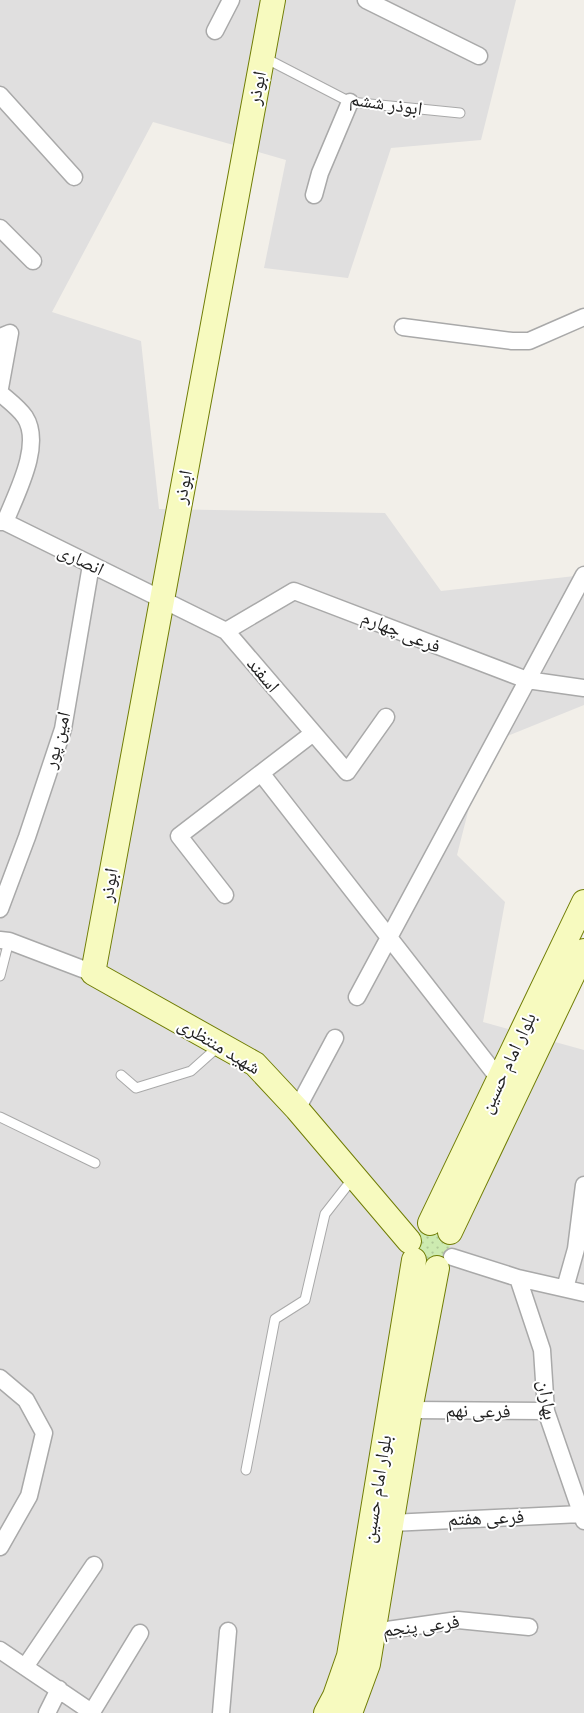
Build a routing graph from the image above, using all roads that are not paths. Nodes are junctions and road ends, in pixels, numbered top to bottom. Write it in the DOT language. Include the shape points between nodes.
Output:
graph roads {
  1 [pos="230,0"];
  2 [pos="273,0"];
  3 [pos="366,0"];
  4 [pos="216,31"];
  5 [pos="479,56"];
  6 [pos="263,57"];
  7 [pos="0,95"];
  8 [pos="350,102"];
  9 [pos="460,113"];
  10 [pos="74,177"];
  11 [pos="314,195"];
  12 [pos="0,228"];
  13 [pos="33,261"];
  14 [pos="584,317"];
  15 [pos="403,327"];
  16 [pos="0,337"];
  17 [pos="0,388"];
  18 [pos="0,393"];
  19 [pos="2,522"];
  20 [pos="92,565"];
  21 [pos="584,575"];
  22 [pos="162,600"];
  23 [pos="226,631"];
  24 [pos="527,680"];
  25 [pos="584,688"];
  26 [pos="386,717"];
  27 [pos="312,734"];
  28 [pos="262,773"];
  29 [pos="225,895"];
  30 [pos="584,902"];
  31 [pos="0,909"];
  32 [pos="389,938"];
  33 [pos="5,941"];
  34 [pos="584,951"];
  35 [pos="93,973"];
  36 [pos="0,976"];
  37 [pos="357,997"];
  38 [pos="335,1038"];
  39 [pos="221,1044"];
  40 [pos="120,1075"];
  41 [pos="500,1080"];
  42 [pos="298,1109"];
  43 [pos="0,1117"];
  44 [pos="95,1162"];
  45 [pos="354,1177"];
  46 [pos="584,1185"];
  47 [pos="440,1228"];
  48 [pos="412,1251"];
  49 [pos="444,1262"];
  50 [pos="518,1278"];
  51 [pos="565,1288"];
  52 [pos="584,1292"];
  53 [pos="0,1378"];
  54 [pos="410,1410"];
  55 [pos="546,1411"];
  56 [pos="246,1470"];
  57 [pos="582,1518"];
  58 [pos="392,1523"];
  59 [pos="0,1547"];
  60 [pos="94,1565"];
  61 [pos="529,1627"];
  62 [pos="228,1631"];
  63 [pos="374,1632"];
  64 [pos="140,1633"];
  65 [pos="0,1650"];
  66 [pos="25,1667"];
  67 [pos="59,1690"];
  68 [pos="93,1712"];
  69 [pos="47,1713"];
  70 [pos="221,1713"];
  71 [pos="326,1713"];
  72 [pos="350,1713"];
  1 -- 4 [label="street"];
  2 -- 6 [label="street, ابوذر"];
  3 -- 5 [label="street"];
  6 -- 8 [label="lane, ابوذر ششم"];
  6 -- 22 [label="street, ابوذر"];
  7 -- 10 [label="street"];
  8 -- 9 [label="lane, ابوذر ششم"];
  8 -- 11 [label="street"];
  12 -- 13 [label="street"];
  14 -- 15 [label="street" via="529,340 512,342"];
  16 -- 17 [label="street" via="10,333"];
  18 -- 19 [label="street" via="25,416 32,434 32,450"];
  19 -- 20 [label="street, انصاری"];
  20 -- 22 [label="street, انصاری"];
  20 -- 31 [label="street, امین پور" via="63,730"];
  21 -- 24 [label="street"];
  22 -- 23 [label="street, اسفند"];
  22 -- 35 [label="street, ابوذر"];
  23 -- 24 [label="street, فرعی چهارم" via="294,592"];
  23 -- 27 [label="street, اسفند"];
  24 -- 25 [label="street, فرعی چهارم"];
  24 -- 32 [label="street"];
  26 -- 27 [label="street, اسفند" via="347,772"];
  27 -- 28 [label="street"];
  28 -- 29 [label="street" via="179,836"];
  28 -- 32 [label="street"];
  30 -- 41 [label="street, بلوار امام حسین"];
  32 -- 37 [label="street"];
  32 -- 41 [label="street"];
  33 -- 35 [label="street, شهید منتظری"];
  33 -- 36 [label="lane"];
  34 -- 47 [label="street, بلوار امام حسین"];
  35 -- 39 [label="street, شهید منتظری"];
  38 -- 42 [label="street"];
  39 -- 40 [label="lane" via="191,1071 136,1088"];
  39 -- 42 [label="street, شهید منتظری" via="255,1064"];
  41 -- 47 [label="street, بلوار امام حسین"];
  42 -- 45 [label="street, شهید منتظری"];
  43 -- 44 [label="lane"];
  45 -- 48 [label="street, شهید منتظری"];
  45 -- 56 [label="lane" via="325,1214 305,1300 275,1319"];
  46 -- 51 [label="street" via="576,1249"];
  47 -- 48 [label="street" via="417,1228"];
  47 -- 49 [label="street" via="454,1244"];
  48 -- 49 [label="street" via="424,1268"];
  48 -- 71 [label="street, بلوار امام حسین" via="349,1656"];
  49 -- 50 [label="street"];
  49 -- 54 [label="street, بلوار امام حسین"];
  50 -- 51 [label="street"];
  50 -- 55 [label="street, بهاران" via="542,1350"];
  51 -- 52 [label="street"];
  53 -- 59 [label="street" via="26,1400 44,1433 29,1496"];
  54 -- 55 [label="street, فرعی نهم"];
  54 -- 58 [label="street, بلوار امام حسین"];
  55 -- 57 [label="street, بهاران"];
  57 -- 58 [label="street, فرعی هفتم"];
  58 -- 63 [label="street, بلوار امام حسین"];
  60 -- 66 [label="street"];
  61 -- 63 [label="street, فرعی پنجم" via="458,1620"];
  62 -- 70 [label="street"];
  63 -- 72 [label="street, بلوار امام حسین" via="368,1664"];
  64 -- 68 [label="street"];
  65 -- 66 [label="street"];
  66 -- 67 [label="street"];
  67 -- 68 [label="street"];
  67 -- 69 [label="street"];
}
